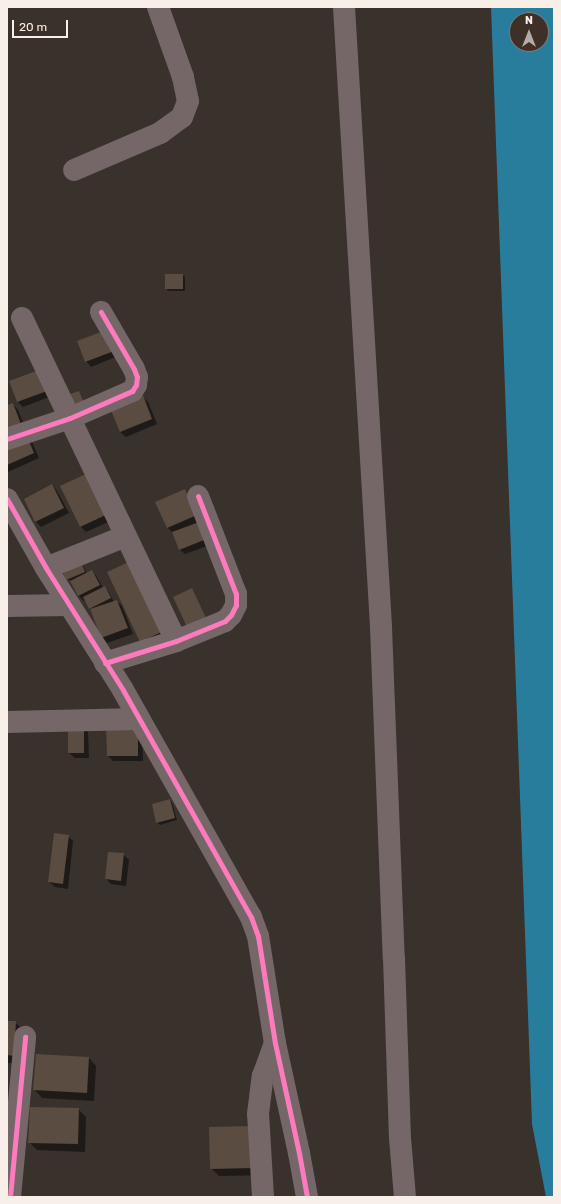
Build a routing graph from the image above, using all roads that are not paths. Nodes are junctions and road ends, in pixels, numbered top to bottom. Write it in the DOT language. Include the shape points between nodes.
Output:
graph roads {
  1 [pos="158,7"];
  2 [pos="344,7"];
  3 [pos="74,170"];
  4 [pos="101,312"];
  5 [pos="22,318"];
  6 [pos="70,418"];
  7 [pos="7,439"];
  8 [pos="198,496"];
  9 [pos="7,499"];
  10 [pos="126,536"];
  11 [pos="46,568"];
  12 [pos="68,604"];
  13 [pos="7,606"];
  14 [pos="176,641"];
  15 [pos="105,663"];
  16 [pos="139,720"];
  17 [pos="7,722"];
  18 [pos="24,1037"];
  19 [pos="275,1043"];
  20 [pos="10,1197"];
  21 [pos="263,1197"];
  22 [pos="307,1197"];
  23 [pos="405,1197"];
  1 -- 3 [label="street" via="183,77 188,101 182,117 160,132"];
  2 -- 23 [label="street" via="380,619 400,1138"];
  4 -- 6 [label="street" via="134,369 136,385 132,391"];
  5 -- 6 [label="street"];
  6 -- 7 [label="street"];
  6 -- 10 [label="street"];
  8 -- 14 [label="street" via="236,594 236,604 225,621"];
  9 -- 11 [label="street"];
  10 -- 11 [label="street"];
  10 -- 14 [label="street"];
  11 -- 12 [label="street"];
  12 -- 13 [label="street"];
  12 -- 15 [label="street"];
  14 -- 15 [label="street"];
  15 -- 16 [label="street"];
  16 -- 17 [label="street"];
  16 -- 19 [label="street" via="251,917 258,936"];
  18 -- 20 [label="street"];
  19 -- 21 [label="street" via="263,1076 258,1114"];
  19 -- 22 [label="street"];
}
